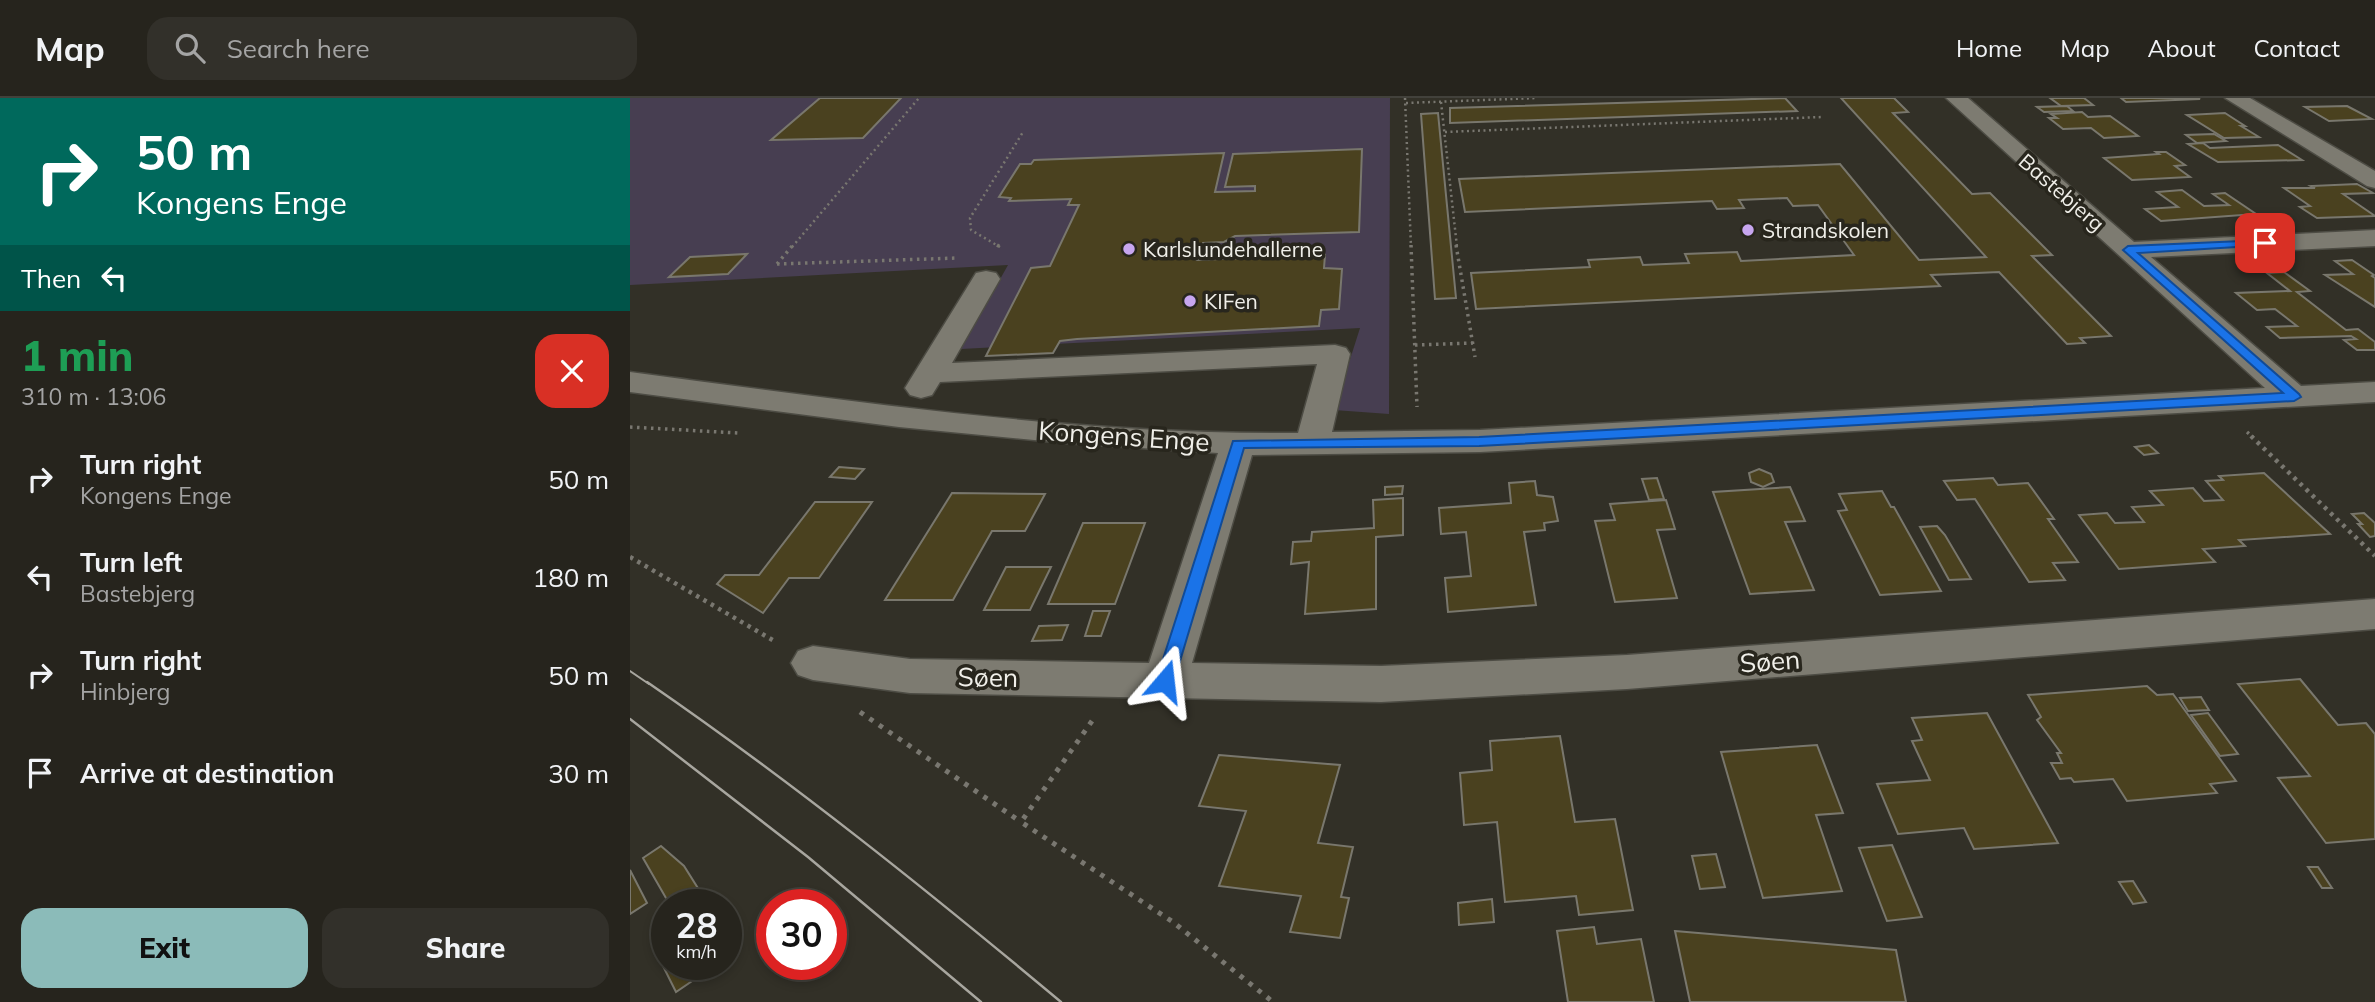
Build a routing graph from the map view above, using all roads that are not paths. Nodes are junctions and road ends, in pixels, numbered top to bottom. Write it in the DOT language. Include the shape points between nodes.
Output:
graph roads {
  1 [pos="1956,98"];
  2 [pos="2235,98"];
  3 [pos="2375,181"];
  4 [pos="2375,237"];
  5 [pos="2128,250"];
  6 [pos="986,279"];
  7 [pos="930,373"];
  8 [pos="630,383"];
  9 [pos="2375,392"];
  10 [pos="2294,397"];
  11 [pos="899,417"];
  12 [pos="1238,444"];
  13 [pos="1312,444"];
  14 [pos="2375,614"];
  15 [pos="834,666"];
  16 [pos="1165,681"];
  1 -- 5 [label="street, Bastebjerg"];
  2 -- 3 [label="street"];
  4 -- 5 [label="street"];
  5 -- 10 [label="street, Bastebjerg"];
  6 -- 7 [label="street"];
  7 -- 11 [label="street"];
  7 -- 13 [label="street" via="1335,354"];
  8 -- 11 [label="street, Kongens Enge"];
  9 -- 10 [label="street, Kongens Enge"];
  10 -- 13 [label="street, Kongens Enge" via="1418,443"];
  11 -- 12 [label="street, Kongens Enge"];
  12 -- 13 [label="street, Kongens Enge"];
  12 -- 16 [label="street"];
  14 -- 16 [label="street, Søen" via="1627,672 1381,684"];
  15 -- 16 [label="street, Søen" via="910,676"];
}
